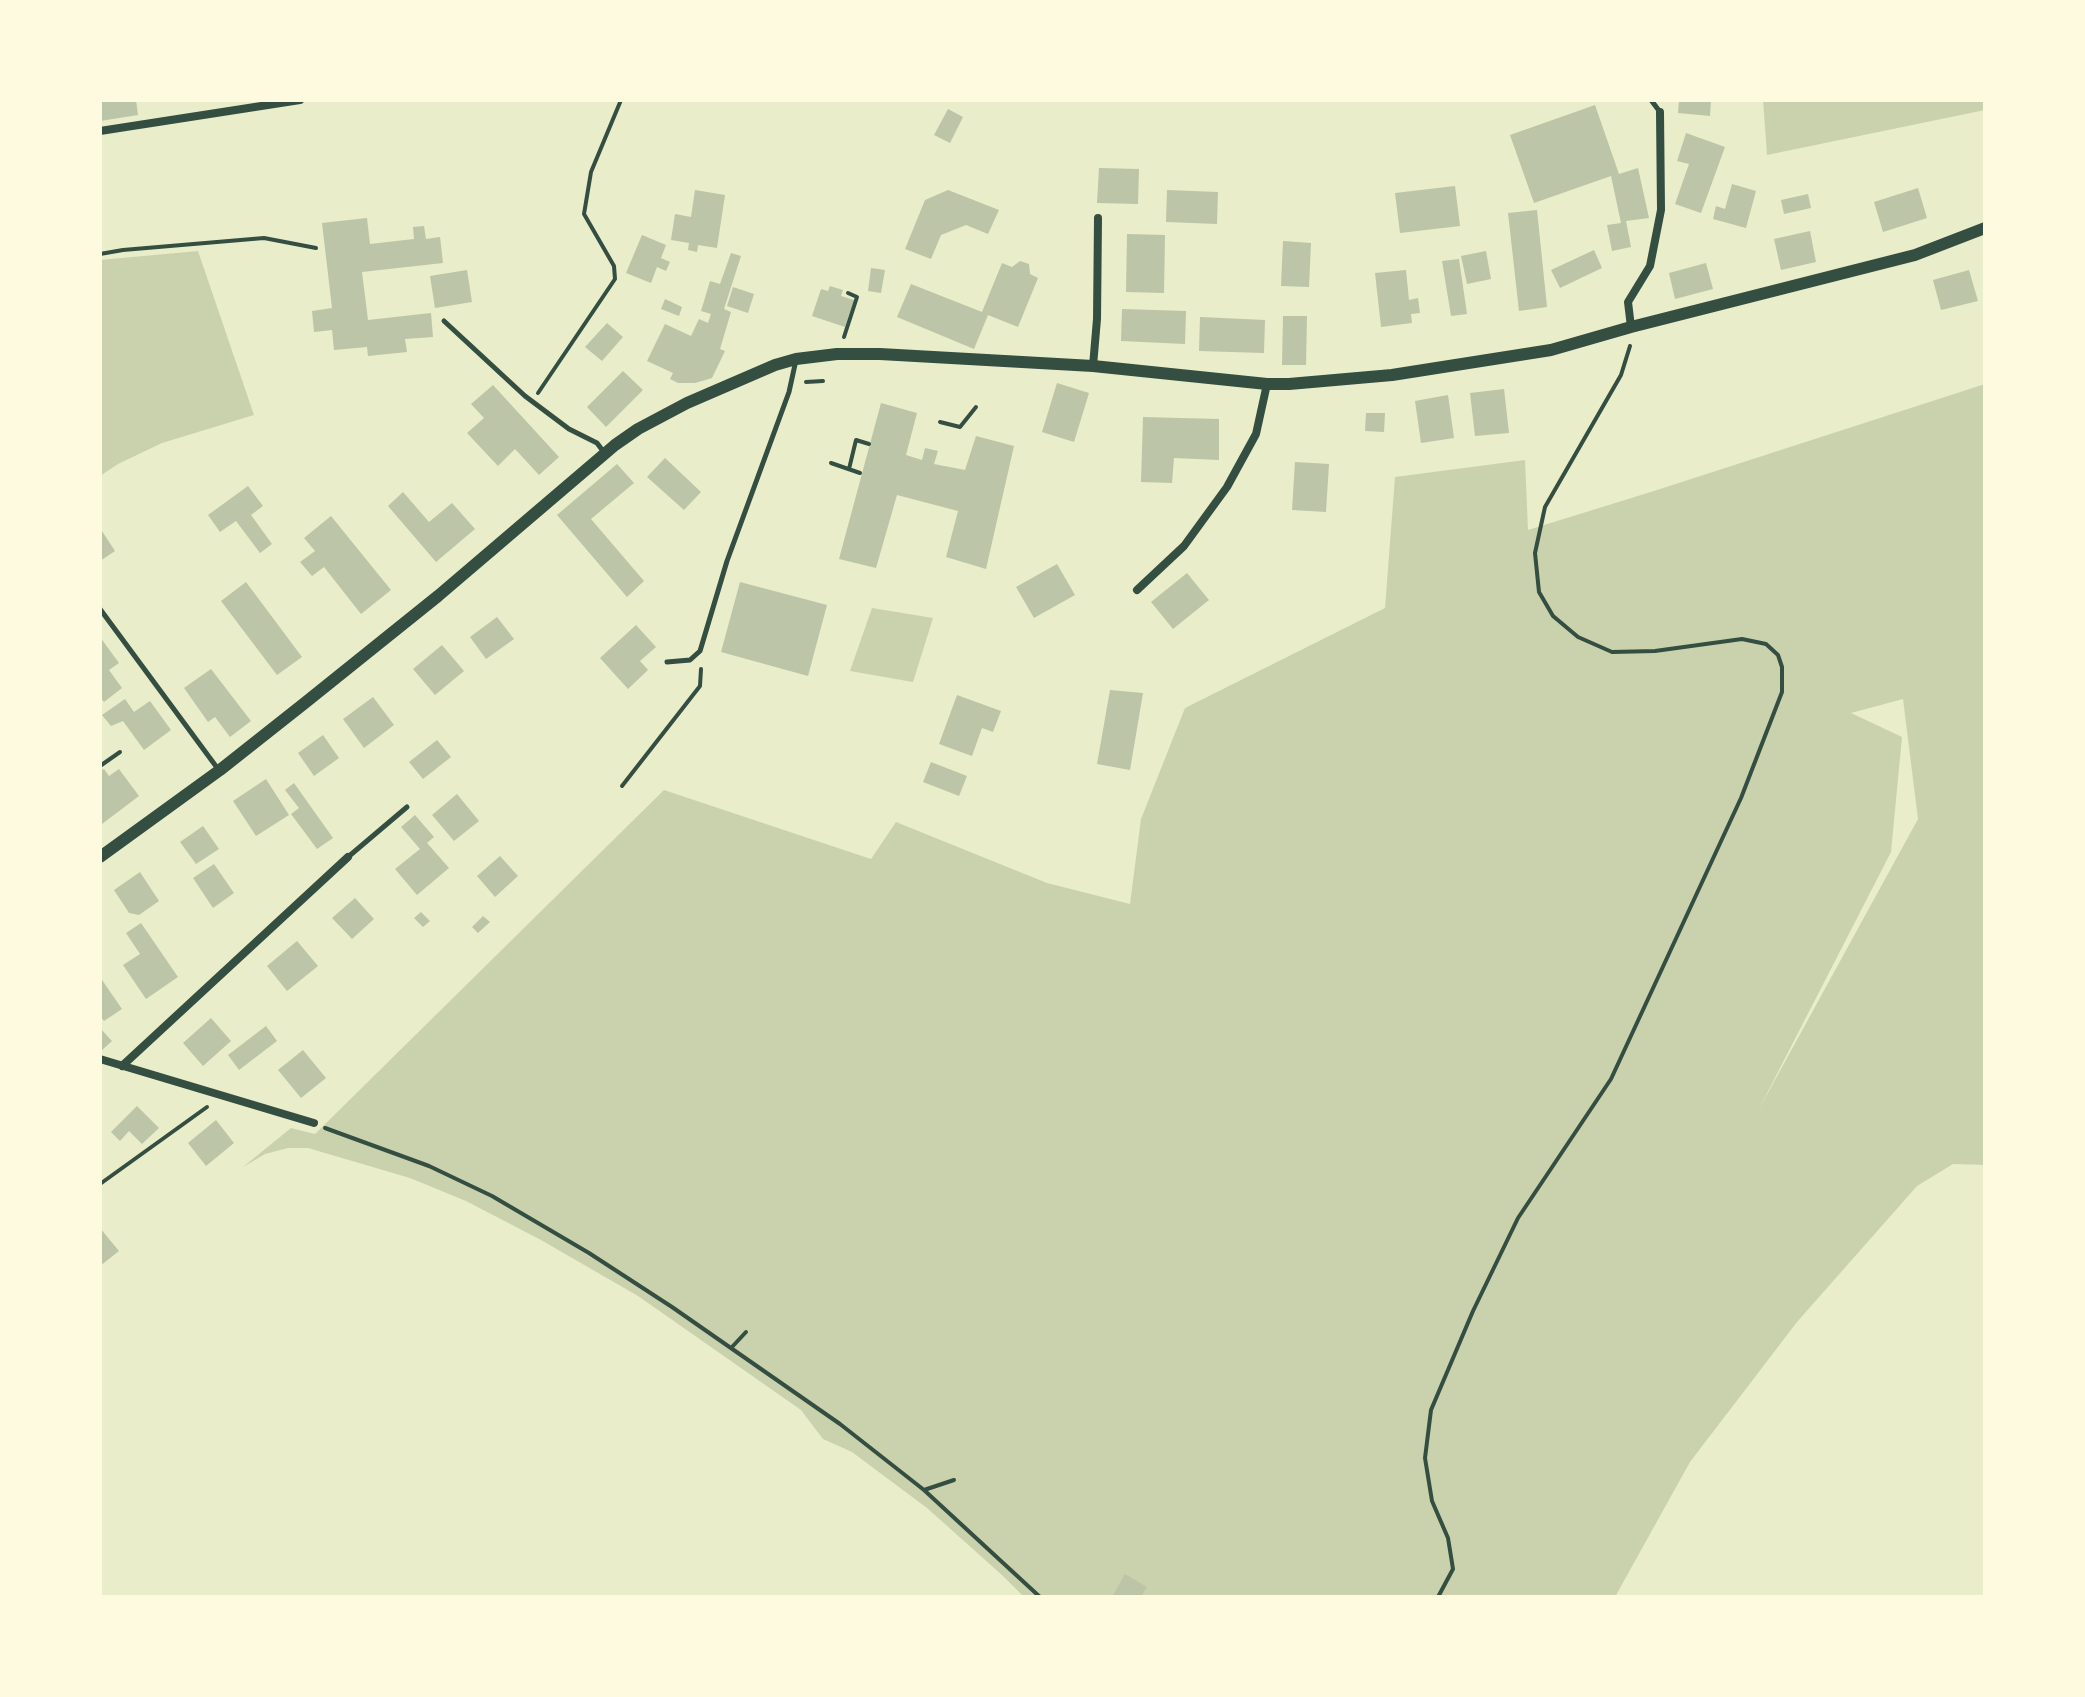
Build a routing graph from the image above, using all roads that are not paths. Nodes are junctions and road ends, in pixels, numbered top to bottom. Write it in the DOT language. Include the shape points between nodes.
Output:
graph roads {
  1 [pos="300,100"];
  2 [pos="1651,100"];
  3 [pos="1660,112"];
  4 [pos="100,131"];
  5 [pos="1098,218"];
  6 [pos="1985,228"];
  7 [pos="444,321"];
  8 [pos="1631,327"];
  9 [pos="796,359"];
  10 [pos="1093,366"];
  11 [pos="1267,384"];
  12 [pos="604,453"];
  13 [pos="1137,590"];
  14 [pos="100,609"];
  15 [pos="667,662"];
  16 [pos="220,770"];
  17 [pos="407,807"];
  18 [pos="100,857"];
  19 [pos="348,857"];
  20 [pos="100,1059"];
  21 [pos="122,1066"];
  22 [pos="314,1123"];
  1 -- 4 [label="street"];
  2 -- 3 [label="lane"];
  3 -- 8 [label="street" via="1661,210 1650,266 1628,302"];
  5 -- 10 [label="street"];
  6 -- 8 [label="street" via="1915,255"];
  7 -- 12 [label="lane" via="532,401 597,443"];
  8 -- 11 [label="street" via="1551,350 1478,362 1392,375"];
  9 -- 10 [label="street" via="880,354"];
  9 -- 12 [label="street" via="687,403"];
  9 -- 15 [label="lane" via="700,651 690,660"];
  10 -- 11 [label="street"];
  11 -- 13 [label="street" via="1256,434 1227,487 1184,546"];
  12 -- 16 [label="street" via="438,596"];
  14 -- 16 [label="lane"];
  16 -- 18 [label="street"];
  17 -- 19 [label="lane"];
  19 -- 21 [label="street"];
  20 -- 21 [label="street"];
  21 -- 22 [label="street"];
}
